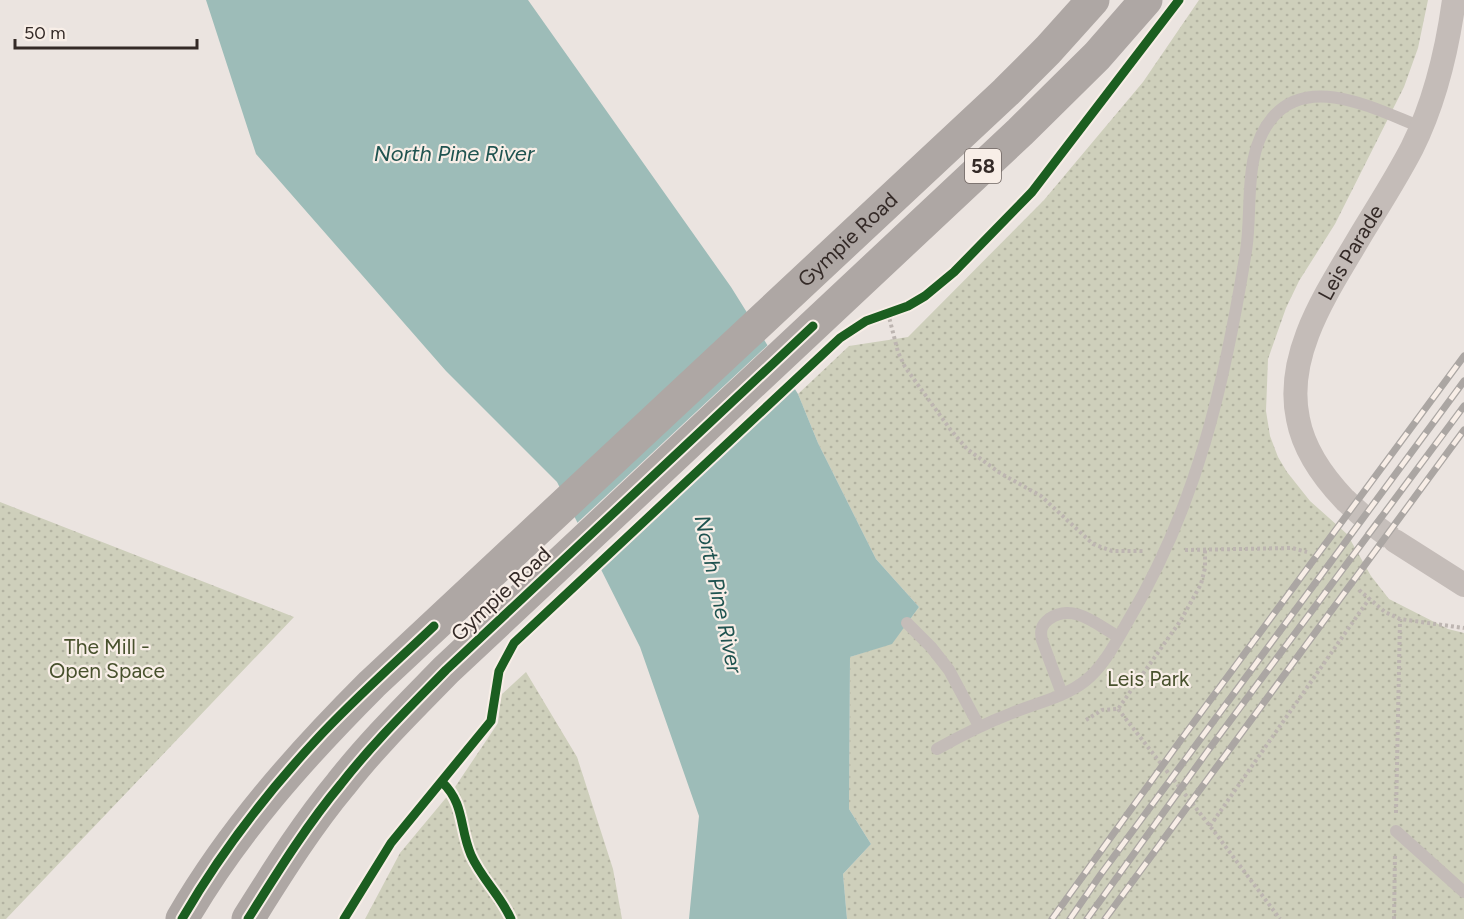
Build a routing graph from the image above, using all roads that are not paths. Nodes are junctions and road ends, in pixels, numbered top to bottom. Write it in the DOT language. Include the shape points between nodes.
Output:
graph roads {
  1 [pos="1093,0"];
  2 [pos="1146,0"];
  3 [pos="1454,0"];
  4 [pos="1421,127"];
  5 [pos="1345,500"];
  6 [pos="1395,541"];
  7 [pos="1464,585"];
  8 [pos="907,623"];
  9 [pos="1119,637"];
  10 [pos="1062,694"];
  11 [pos="979,726"];
  12 [pos="937,748"];
  13 [pos="1396,831"];
  14 [pos="1464,892"];
  15 [pos="182,919"];
  16 [pos="248,919"];
  1 -- 15 [label="highway, Gympie Road / 58" via="1006,92 317,739 246,823"];
  2 -- 16 [label="highway, Gympie Road / 58" via="1064,89 397,720 320,811"];
  3 -- 4 [label="street, Leis Parade" via="1439,78"];
  4 -- 5 [label="street, Leis Parade" via="1330,287 1304,344 1297,372 1296,407 1302,435 1323,476"];
  4 -- 9 [label="lane" via="1345,98 1323,97 1289,104 1268,125 1253,161 1244,264 1212,422 1166,550"];
  6 -- 7 [label="street"];
  8 -- 11 [label="lane" via="949,670"];
  9 -- 10 [label="lane" via="1091,676"];
  9 -- 10 [label="lane" via="1074,612 1061,613 1045,623 1042,640"];
  10 -- 11 [label="lane"];
  11 -- 12 [label="lane"];
  13 -- 14 [label="lane"];
}
